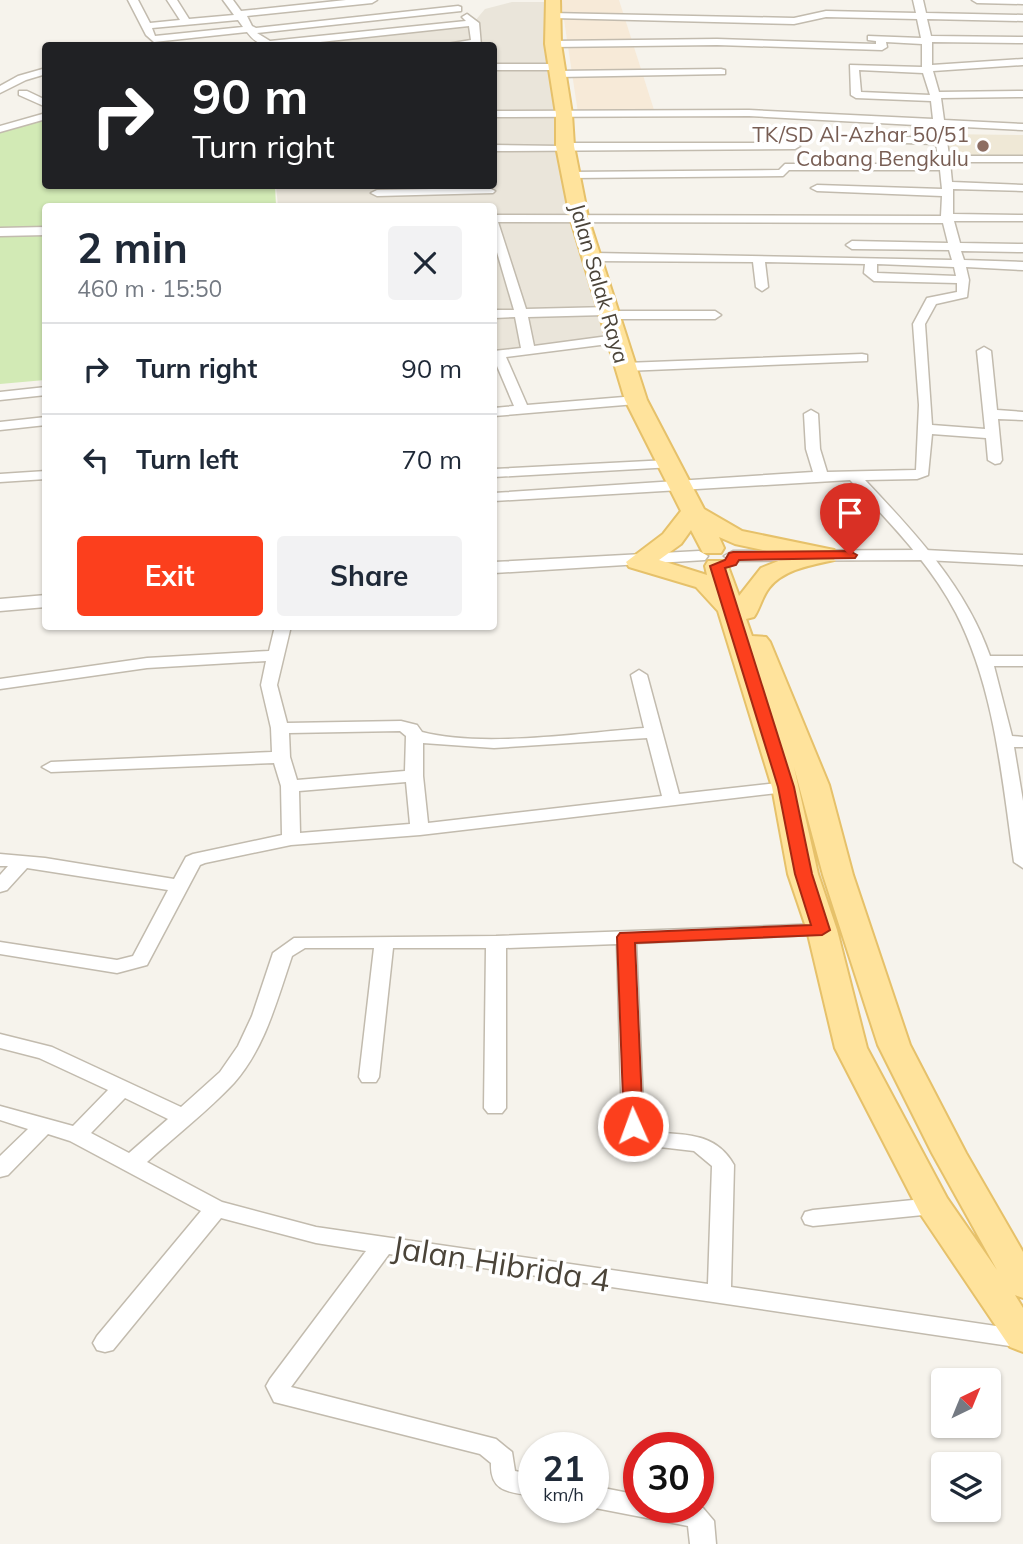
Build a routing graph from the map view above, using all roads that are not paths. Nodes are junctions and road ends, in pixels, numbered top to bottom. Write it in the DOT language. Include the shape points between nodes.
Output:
graph roads {
  1 [pos="134,0"];
  2 [pos="172,0"];
  3 [pos="228,0"];
  4 [pos="290,0"];
  5 [pos="372,0"];
  6 [pos="447,0"];
  7 [pos="918,0"];
  8 [pos="977,0"];
  9 [pos="344,1"];
  10 [pos="1023,1"];
  11 [pos="298,8"];
  12 [pos="554,8"];
  13 [pos="458,9"];
  14 [pos="241,15"];
  15 [pos="923,16"];
  16 [pos="1023,18"];
  17 [pos="186,22"];
  18 [pos="474,23"];
  19 [pos="146,26"];
  20 [pos="253,30"];
  21 [pos="848,37"];
  22 [pos="880,39"];
  23 [pos="927,40"];
  24 [pos="1023,40"];
  25 [pos="155,42"];
  26 [pos="263,42"];
  27 [pos="324,42"];
  28 [pos="475,42"];
  29 [pos="553,44"];
  30 [pos="1023,62"];
  31 [pos="497,67"];
  32 [pos="927,69"];
  33 [pos="557,71"];
  34 [pos="42,72"];
  35 [pos="721,72"];
  36 [pos="0,90"];
  37 [pos="23,93"];
  38 [pos="1023,94"];
  39 [pos="935,96"];
  40 [pos="42,102"];
  41 [pos="497,114"];
  42 [pos="564,114"];
  43 [pos="42,117"];
  44 [pos="939,123"];
  45 [pos="1023,127"];
  46 [pos="0,129"];
  47 [pos="905,140"];
  48 [pos="940,141"];
  49 [pos="795,146"];
  50 [pos="565,147"];
  51 [pos="497,148"];
  52 [pos="1023,159"];
  53 [pos="943,163"];
  54 [pos="570,176"];
  55 [pos="817,188"];
  56 [pos="1023,188"];
  57 [pos="948,189"];
  58 [pos="579,217"];
  59 [pos="497,218"];
  60 [pos="948,218"];
  61 [pos="1023,218"];
  62 [pos="42,229"];
  63 [pos="0,230"];
  64 [pos="852,245"];
  65 [pos="954,246"];
  66 [pos="1023,248"];
  67 [pos="497,249"];
  68 [pos="594,257"];
  69 [pos="759,259"];
  70 [pos="872,260"];
  71 [pos="957,263"];
  72 [pos="1023,266"];
  73 [pos="963,280"];
  74 [pos="762,287"];
  75 [pos="521,313"];
  76 [pos="611,313"];
  77 [pos="497,314"];
  78 [pos="715,315"];
  79 [pos="616,339"];
  80 [pos="528,350"];
  81 [pos="984,351"];
  82 [pos="497,354"];
  83 [pos="497,356"];
  84 [pos="862,358"];
  85 [pos="625,367"];
  86 [pos="42,391"];
  87 [pos="0,396"];
  88 [pos="636,400"];
  89 [pos="522,409"];
  90 [pos="497,412"];
  91 [pos="811,414"];
  92 [pos="991,415"];
  93 [pos="1023,416"];
  94 [pos="42,421"];
  95 [pos="0,426"];
  96 [pos="925,429"];
  97 [pos="991,434"];
  98 [pos="995,460"];
  99 [pos="668,464"];
  100 [pos="497,473"];
  101 [pos="42,475"];
  102 [pos="853,475"];
  103 [pos="821,476"];
  104 [pos="0,478"];
  105 [pos="679,487"];
  106 [pos="497,497"];
  107 [pos="691,512"];
  108 [pos="821,555"];
  109 [pos="925,555"];
  110 [pos="718,558"];
  111 [pos="1023,559"];
  112 [pos="640,561"];
  113 [pos="497,568"];
  114 [pos="42,601"];
  115 [pos="0,605"];
  116 [pos="736,609"];
  117 [pos="282,630"];
  118 [pos="274,656"];
  119 [pos="983,661"];
  120 [pos="1023,661"];
  121 [pos="639,675"];
  122 [pos="0,684"];
  123 [pos="280,728"];
  124 [pos="656,733"];
  125 [pos="415,736"];
  126 [pos="1004,741"];
  127 [pos="1023,743"];
  128 [pos="281,757"];
  129 [pos="51,767"];
  130 [pos="414,776"];
  131 [pos="290,786"];
  132 [pos="786,787"];
  133 [pos="672,800"];
  134 [pos="1019,814"];
  135 [pos="420,829"];
  136 [pos="291,839"];
  137 [pos="0,860"];
  138 [pos="23,861"];
  139 [pos="1023,862"];
  140 [pos="0,886"];
  141 [pos="180,886"];
  142 [pos="822,930"];
  143 [pos="626,937"];
  144 [pos="384,942"];
  145 [pos="496,942"];
  146 [pos="0,948"];
  147 [pos="0,1041"];
  148 [pos="894,1045"];
  149 [pos="851,1048"];
  150 [pos="369,1077"];
  151 [pos="124,1087"];
  152 [pos="495,1108"];
  153 [pos="0,1113"];
  154 [pos="181,1116"];
  155 [pos="45,1125"];
  156 [pos="77,1135"];
  157 [pos="131,1164"];
  158 [pos="0,1169"];
  159 [pos="933,1206"];
  160 [pos="216,1209"];
  161 [pos="813,1218"];
  162 [pos="383,1245"];
  163 [pos="1019,1271"];
  164 [pos="719,1296"];
  165 [pos="1023,1338"];
  166 [pos="105,1343"];
  167 [pos="518,1482"];
  168 [pos="701,1523"];
  169 [pos="703,1544"];
  1 -- 19 [label="street"];
  2 -- 17 [label="street"];
  3 -- 14 [label="street"];
  4 -- 11 [label="street"];
  5 -- 9 [label="street"];
  6 -- 13 [label="street"];
  7 -- 15 [label="street"];
  8 -- 10 [label="street"];
  9 -- 11 [label="street"];
  11 -- 14 [label="street"];
  12 -- 15 [label="street" via="794,22 826,14"];
  12 -- 29 [label="main road, Jalan Salak Raya"];
  13 -- 18 [label="street"];
  13 -- 20 [label="street"];
  14 -- 17 [label="street"];
  14 -- 20 [label="street"];
  15 -- 16 [label="street"];
  15 -- 23 [label="street"];
  17 -- 19 [label="street"];
  18 -- 27 [label="street"];
  18 -- 28 [label="street"];
  19 -- 25 [label="street"];
  20 -- 25 [label="street"];
  20 -- 26 [label="street"];
  21 -- 22 [label="street"];
  22 -- 23 [label="street"];
  22 -- 29 [label="street" via="882,47"];
  23 -- 24 [label="street"];
  23 -- 32 [label="street"];
  29 -- 33 [label="main road, Jalan Salak Raya"];
  30 -- 32 [label="street"];
  31 -- 33 [label="street"];
  32 -- 39 [label="street"];
  32 -- 39 [label="street" via="854,67 856,95"];
  33 -- 35 [label="street"];
  33 -- 42 [label="main road, Jalan Salak Raya"];
  34 -- 36 [label="street"];
  37 -- 40 [label="street"];
  38 -- 39 [label="street"];
  39 -- 44 [label="street"];
  41 -- 42 [label="street"];
  42 -- 44 [label="street" via="758,114"];
  42 -- 50 [label="main road, Jalan Salak Raya"];
  43 -- 46 [label="street"];
  44 -- 45 [label="street"];
  44 -- 48 [label="street"];
  47 -- 48 [label="street"];
  48 -- 53 [label="street"];
  49 -- 50 [label="street"];
  50 -- 51 [label="street"];
  50 -- 54 [label="main road, Jalan Salak Raya"];
  52 -- 53 [label="street"];
  53 -- 54 [label="street" via="785,167 783,173"];
  53 -- 57 [label="street"];
  54 -- 58 [label="main road, Jalan Salak Raya"];
  55 -- 57 [label="street"];
  56 -- 57 [label="street"];
  57 -- 60 [label="street"];
  58 -- 59 [label="street"];
  58 -- 60 [label="street"];
  58 -- 68 [label="main road, Jalan Salak Raya"];
  60 -- 61 [label="street"];
  60 -- 65 [label="street"];
  62 -- 63 [label="street"];
  64 -- 65 [label="street"];
  65 -- 66 [label="street"];
  65 -- 71 [label="street"];
  67 -- 75 [label="street"];
  68 -- 69 [label="street"];
  68 -- 76 [label="main road, Jalan Salak Raya"];
  69 -- 70 [label="street"];
  69 -- 74 [label="street"];
  70 -- 71 [label="street"];
  70 -- 73 [label="street" via="870,273 874,277"];
  71 -- 72 [label="street"];
  71 -- 73 [label="street"];
  73 -- 96 [label="street" via="962,295 931,301 919,324"];
  75 -- 76 [label="street"];
  75 -- 77 [label="street"];
  75 -- 80 [label="street"];
  76 -- 78 [label="street"];
  76 -- 79 [label="main road, Jalan Salak Raya"];
  79 -- 80 [label="street"];
  79 -- 85 [label="main road, Jalan Salak Raya"];
  80 -- 82 [label="street"];
  81 -- 92 [label="street"];
  83 -- 89 [label="street"];
  84 -- 85 [label="street"];
  85 -- 88 [label="main road, Jalan Salak Raya"];
  86 -- 87 [label="street"];
  88 -- 89 [label="street"];
  88 -- 99 [label="main road, Jalan Salak Raya"];
  89 -- 90 [label="street"];
  91 -- 103 [label="street" via="813,449"];
  92 -- 93 [label="street"];
  92 -- 97 [label="street"];
  94 -- 95 [label="street"];
  96 -- 97 [label="street"];
  96 -- 102 [label="street" via="923,472"];
  97 -- 98 [label="street"];
  99 -- 100 [label="street"];
  99 -- 105 [label="main road, Jalan Salak Raya"];
  101 -- 104 [label="street"];
  102 -- 103 [label="street"];
  102 -- 109 [label="street"];
  103 -- 105 [label="street"];
  105 -- 106 [label="street"];
  105 -- 107 [label="main road, Jalan Salak Raya"];
  107 -- 108 [label="main road" via="735,537"];
  107 -- 110 [label="main road, Jalan Salak Raya"];
  107 -- 112 [label="main road" via="672,539"];
  108 -- 109 [label="street"];
  108 -- 110 [label="street"];
  108 -- 116 [label="main road" via="772,570"];
  109 -- 111 [label="street"];
  109 -- 119 [label="street" via="964,613"];
  110 -- 112 [label="street"];
  110 -- 116 [label="main road, Jalan Salak Raya"];
  112 -- 113 [label="street"];
  112 -- 116 [label="main road" via="705,582"];
  114 -- 115 [label="street"];
  116 -- 132 [label="main road"];
  116 -- 148 [label="main road" via="815,785 838,875"];
  117 -- 118 [label="street"];
  118 -- 122 [label="street" via="147,663"];
  118 -- 123 [label="street" via="269,685"];
  119 -- 120 [label="street"];
  119 -- 126 [label="street"];
  121 -- 124 [label="street"];
  123 -- 125 [label="street" via="401,726"];
  123 -- 128 [label="street"];
  124 -- 125 [label="street" via="473,742 438,742"];
  124 -- 133 [label="street"];
  125 -- 130 [label="street"];
  126 -- 127 [label="street"];
  126 -- 134 [label="street"];
  128 -- 129 [label="street"];
  128 -- 131 [label="street"];
  130 -- 131 [label="street"];
  130 -- 135 [label="street"];
  131 -- 136 [label="street"];
  132 -- 133 [label="street"];
  132 -- 142 [label="main road" via="803,874"];
  133 -- 135 [label="street"];
  134 -- 139 [label="street"];
  135 -- 136 [label="street"];
  136 -- 141 [label="street" via="200,858 193,861"];
  137 -- 138 [label="street"];
  138 -- 140 [label="street"];
  138 -- 141 [label="street"];
  141 -- 146 [label="street" via="140,960 127,966"];
  142 -- 143 [label="street"];
  142 -- 149 [label="main road"];
  143 -- 145 [label="street"];
  143 -- 164 [label="street" via="633,1126 642,1139 697,1143 720,1159"];
  144 -- 145 [label="street"];
  144 -- 150 [label="street"];
  144 -- 154 [label="street" via="310,941 283,953 247,1048 226,1077"];
  145 -- 152 [label="street"];
  147 -- 151 [label="street" via="45,1052"];
  148 -- 149 [label="main road"];
  148 -- 163 [label="main road"];
  149 -- 159 [label="main road"];
  151 -- 154 [label="street"];
  151 -- 156 [label="street"];
  153 -- 155 [label="street, Jalan Hibrida 4"];
  154 -- 157 [label="street"];
  155 -- 156 [label="street, Jalan Hibrida 4"];
  155 -- 158 [label="street"];
  156 -- 157 [label="street, Jalan Hibrida 4"];
  157 -- 160 [label="street, Jalan Hibrida 4"];
  159 -- 161 [label="street"];
  159 -- 165 [label="main road"];
  160 -- 162 [label="street, Jalan Hibrida 4" via="316,1235"];
  160 -- 166 [label="street"];
  162 -- 164 [label="street, Jalan Hibrida 4"];
  162 -- 167 [label="street" via="278,1390 487,1446 503,1459 503,1475"];
  164 -- 165 [label="street, Jalan Hibrida 4"];
  168 -- 169 [label="street"];
}
